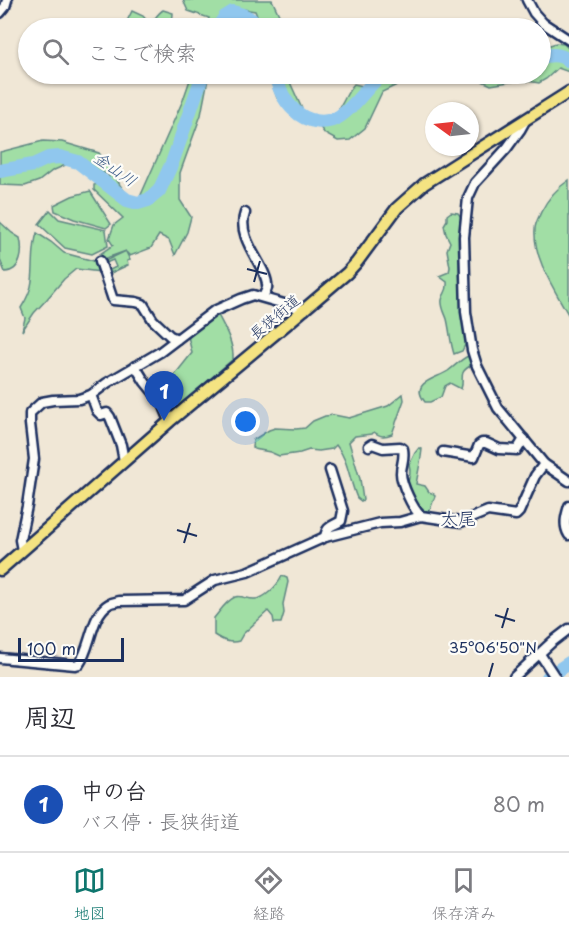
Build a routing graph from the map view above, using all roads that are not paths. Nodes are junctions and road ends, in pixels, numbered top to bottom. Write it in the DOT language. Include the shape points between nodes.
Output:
graph roads {
  1 [pos="7,0"];
  2 [pos="527,0"];
  3 [pos="0,14"];
  4 [pos="538,18"];
  5 [pos="551,28"];
  6 [pos="569,40"];
  7 [pos="569,92"];
  8 [pos="525,120"];
  9 [pos="245,213"];
  10 [pos="100,261"];
  11 [pos="263,297"];
  12 [pos="305,310"];
  13 [pos="177,339"];
  14 [pos="135,366"];
  15 [pos="91,395"];
  16 [pos="170,421"];
  17 [pos="524,439"];
  18 [pos="369,446"];
  19 [pos="443,452"];
  20 [pos="124,461"];
  21 [pos="544,464"];
  22 [pos="330,470"];
  23 [pos="569,481"];
  24 [pos="569,506"];
  25 [pos="421,516"];
  26 [pos="569,535"];
  27 [pos="325,537"];
  28 [pos="22,550"];
  29 [pos="0,570"];
  30 [pos="569,629"];
  31 [pos="540,654"];
  32 [pos="0,658"];
  33 [pos="514,677"];
  34 [pos="555,677"];
  1 -- 3 [label="street"];
  2 -- 4 [label="street"];
  5 -- 6 [label="street"];
  7 -- 8 [label="main road, 長狭街道"];
  8 -- 12 [label="main road, 長狭街道" via="406,199 352,267"];
  8 -- 17 [label="street" via="471,190 464,237 466,312 472,350 498,408"];
  9 -- 11 [label="street" via="248,244 266,283"];
  10 -- 13 [label="street" via="113,300 142,304 153,320"];
  11 -- 12 [label="street"];
  11 -- 13 [label="street" via="253,295 214,311"];
  12 -- 16 [label="main road, 長狭街道"];
  13 -- 14 [label="street"];
  14 -- 15 [label="street"];
  14 -- 16 [label="street" via="163,404"];
  15 -- 20 [label="street" via="97,411 110,417"];
  15 -- 28 [label="street" via="42,402 30,413 34,459 20,540"];
  16 -- 20 [label="main road, 長狭街道"];
  17 -- 19 [label="street" via="517,450 499,450 482,443 474,457"];
  17 -- 21 [label="street"];
  18 -- 25 [label="street" via="403,449 400,470 404,487"];
  20 -- 28 [label="main road, 長狭街道"];
  21 -- 23 [label="street"];
  21 -- 25 [label="street" via="516,515 488,512 461,522"];
  22 -- 27 [label="street" via="343,511 341,521 326,530"];
  24 -- 26 [label="street" via="565,520"];
  25 -- 27 [label="street"];
  27 -- 32 [label="street" via="247,572 214,580 184,600 109,604 98,614 79,664"];
  28 -- 29 [label="main road, 長狭街道"];
  30 -- 31 [label="street"];
  31 -- 33 [label="street"];
  31 -- 34 [label="street"];
}
